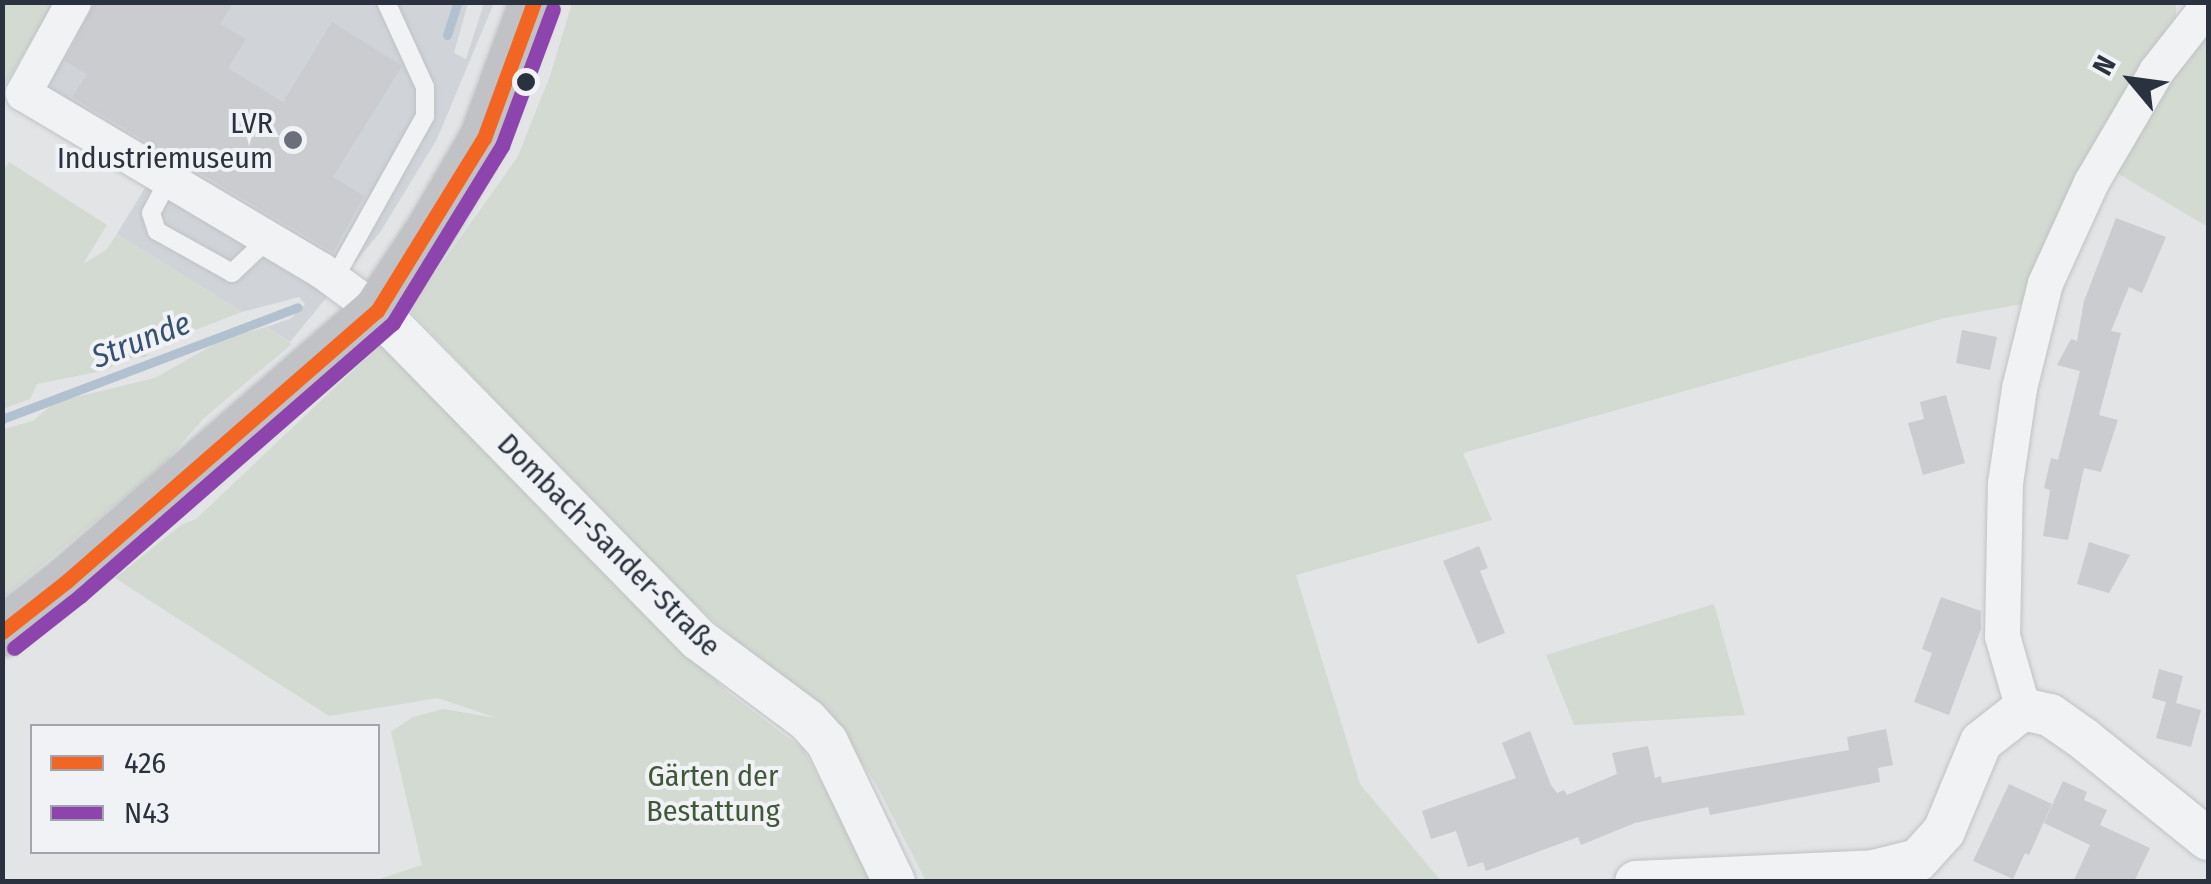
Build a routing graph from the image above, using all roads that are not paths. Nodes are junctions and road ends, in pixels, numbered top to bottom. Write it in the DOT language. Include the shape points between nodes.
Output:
graph roads {
  1 [pos="72,2"];
  2 [pos="386,2"];
  3 [pos="534,2"];
  4 [pos="2208,5"];
  5 [pos="168,181"];
  6 [pos="268,240"];
  7 [pos="334,279"];
  8 [pos="377,311"];
  9 [pos="2,632"];
  10 [pos="2023,710"];
  11 [pos="2208,839"];
  12 [pos="894,882"];
  13 [pos="1636,882"];
  1 -- 5 [label="street" via="23,93"];
  2 -- 7 [label="lane" via="426,87 425,116"];
  3 -- 8 [label="main road" via="484,138"];
  4 -- 10 [label="street" via="2156,71 2090,182 2045,283 2005,483 2002,636"];
  5 -- 6 [label="street"];
  5 -- 6 [label="lane" via="150,213 157,230 232,273"];
  6 -- 7 [label="street"];
  7 -- 8 [label="street"];
  8 -- 9 [label="main road"];
  8 -- 12 [label="street, Dombach-Sander-Straße" via="698,640 807,720 835,757"];
  10 -- 11 [label="street" via="2050,715"];
  10 -- 13 [label="street" via="1981,742 1944,832 1918,860 1874,871"];
}
